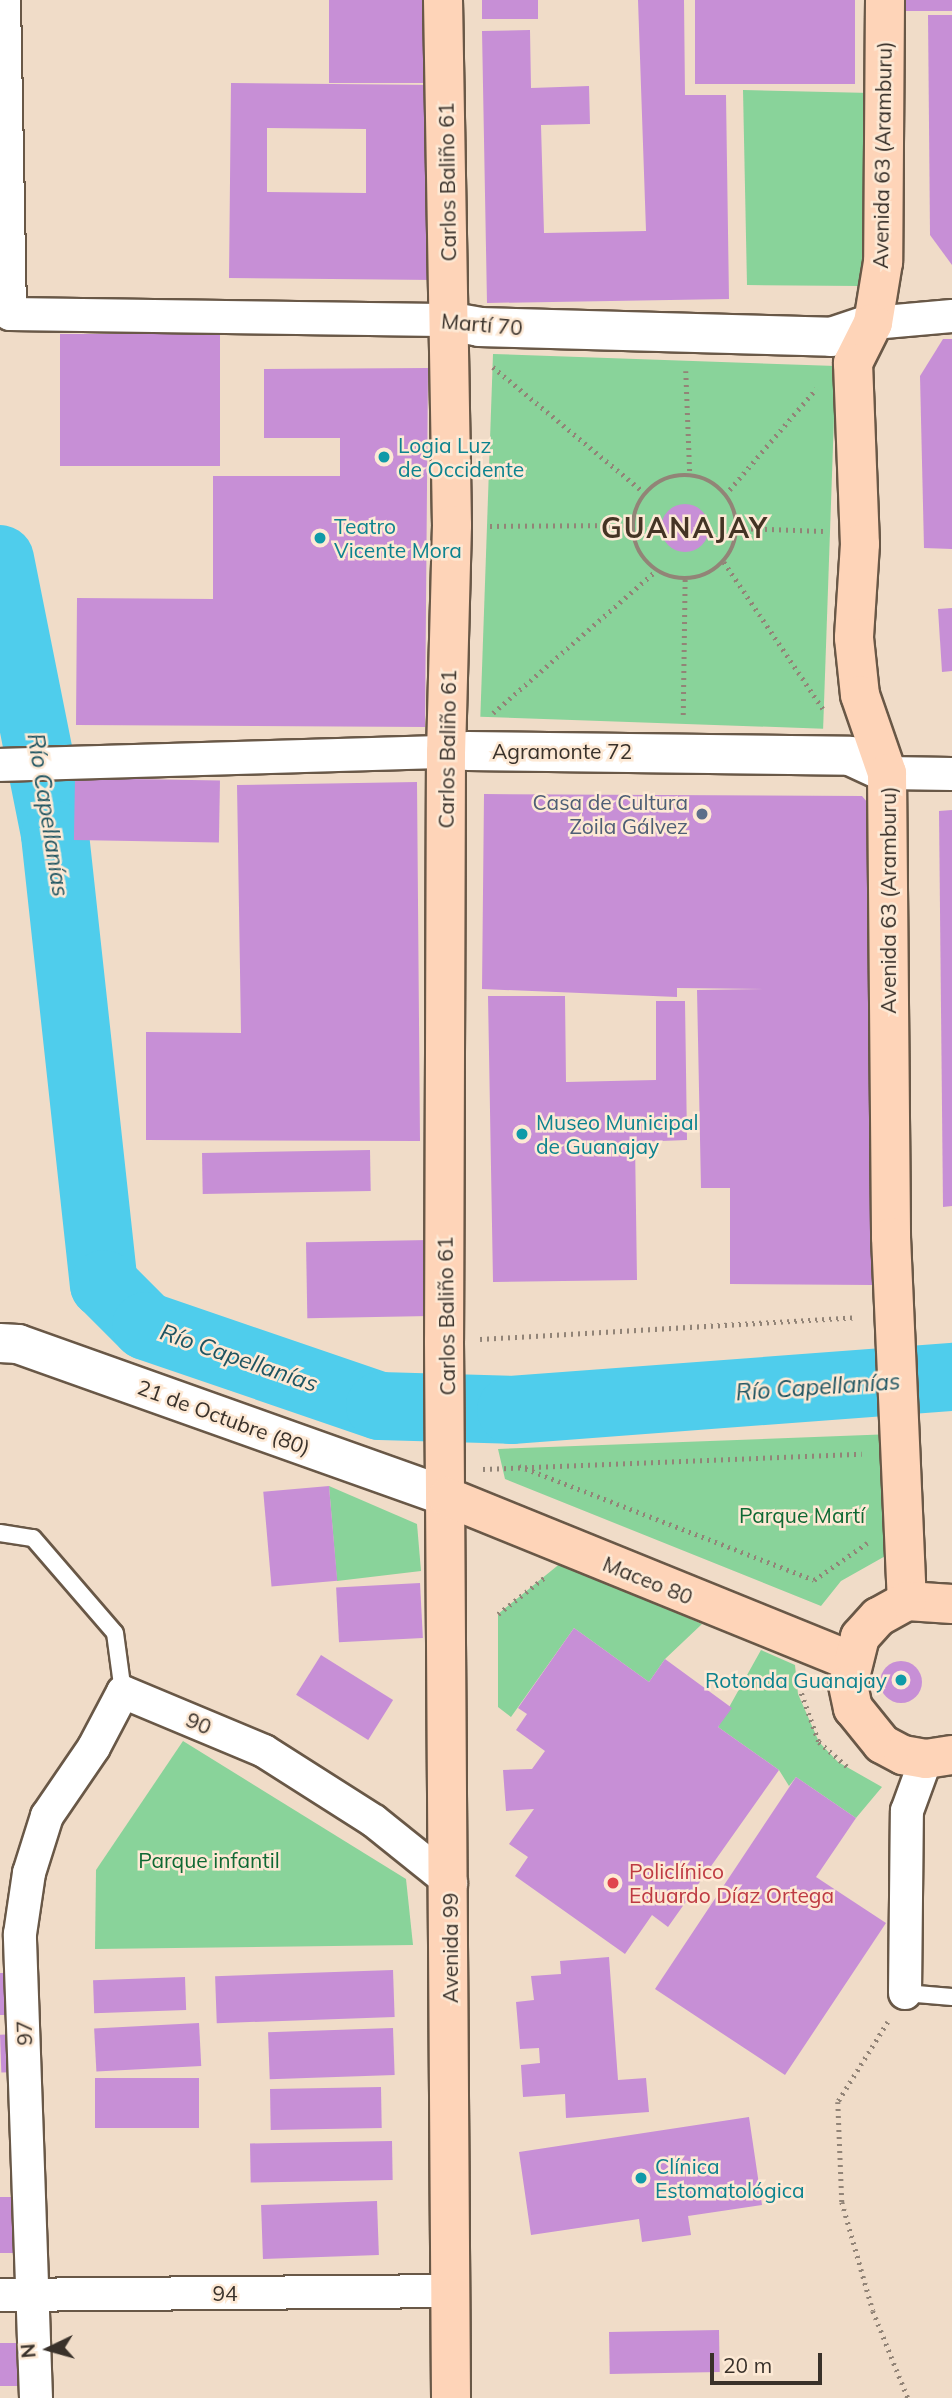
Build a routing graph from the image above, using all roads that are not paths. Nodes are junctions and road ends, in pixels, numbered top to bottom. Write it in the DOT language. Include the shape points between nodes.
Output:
graph roads {
  1 [pos="4,0"];
  2 [pos="443,0"];
  3 [pos="885,0"];
  4 [pos="952,316"];
  5 [pos="445,321"];
  6 [pos="873,323"];
  7 [pos="860,695"];
  8 [pos="457,752"];
  9 [pos="850,755"];
  10 [pos="0,765"];
  11 [pos="887,773"];
  12 [pos="952,774"];
  13 [pos="0,1343"];
  14 [pos="447,1470"];
  15 [pos="0,1533"];
  16 [pos="907,1601"];
  17 [pos="952,1604"];
  18 [pos="850,1661"];
  19 [pos="123,1692"];
  20 [pos="939,1757"];
  21 [pos="450,1883"];
  22 [pos="10,1934"];
  23 [pos="905,1993"];
  24 [pos="952,1997"];
  25 [pos="450,2291"];
  26 [pos="34,2294"];
  27 [pos="0,2295"];
  28 [pos="36,2398"];
  29 [pos="451,2398"];
  1 -- 5 [label="street, Martí 70" via="10,314"];
  2 -- 5 [label="main road, Carlos Baliño 61"];
  3 -- 6 [label="main road, Avenida 63 (Aramburu)" via="883,262"];
  4 -- 6 [label="street, Martí 70"];
  5 -- 6 [label="street, Martí 70" via="479,327 831,337"];
  5 -- 8 [label="main road, Carlos Baliño 61"];
  6 -- 7 [label="main road, Avenida 63 (Aramburu)" via="853,363 860,544 854,638"];
  7 -- 9 [label="street" via="874,742"];
  7 -- 11 [label="main road, Avenida 63 (Aramburu)"];
  8 -- 9 [label="street, Agramonte 72"];
  8 -- 10 [label="street, Agramonte 72"];
  8 -- 14 [label="main road, Carlos Baliño 61" via="444,1341"];
  9 -- 11 [label="street, Agramonte 72"];
  11 -- 12 [label="street, Agramonte 72"];
  11 -- 16 [label="main road, Avenida 63 (Aramburu)" via="894,1315 890,1442"];
  13 -- 14 [label="street, 21 de Octubre (80)" via="18,1344"];
  14 -- 18 [label="main road, Maceo 80"];
  14 -- 21 [label="main road, Avenida 99"];
  15 -- 19 [label="lane" via="33,1538 115,1633"];
  16 -- 17 [label="main road"];
  16 -- 18 [label="main road" via="878,1617 860,1637"];
  18 -- 20 [label="main road" via="848,1685 853,1708 865,1729 903,1755"];
  19 -- 21 [label="street, 90" via="264,1752 374,1821"];
  19 -- 22 [label="street, 97" via="94,1747 47,1816"];
  20 -- 23 [label="street" via="912,1795 907,1811"];
  21 -- 25 [label="main road, Avenida 99"];
  22 -- 26 [label="street, 97"];
  23 -- 24 [label="lane"];
  25 -- 26 [label="street, 94"];
  25 -- 29 [label="main road, Avenida 99"];
  26 -- 27 [label="street, 94"];
  26 -- 28 [label="street, 97"];
}
